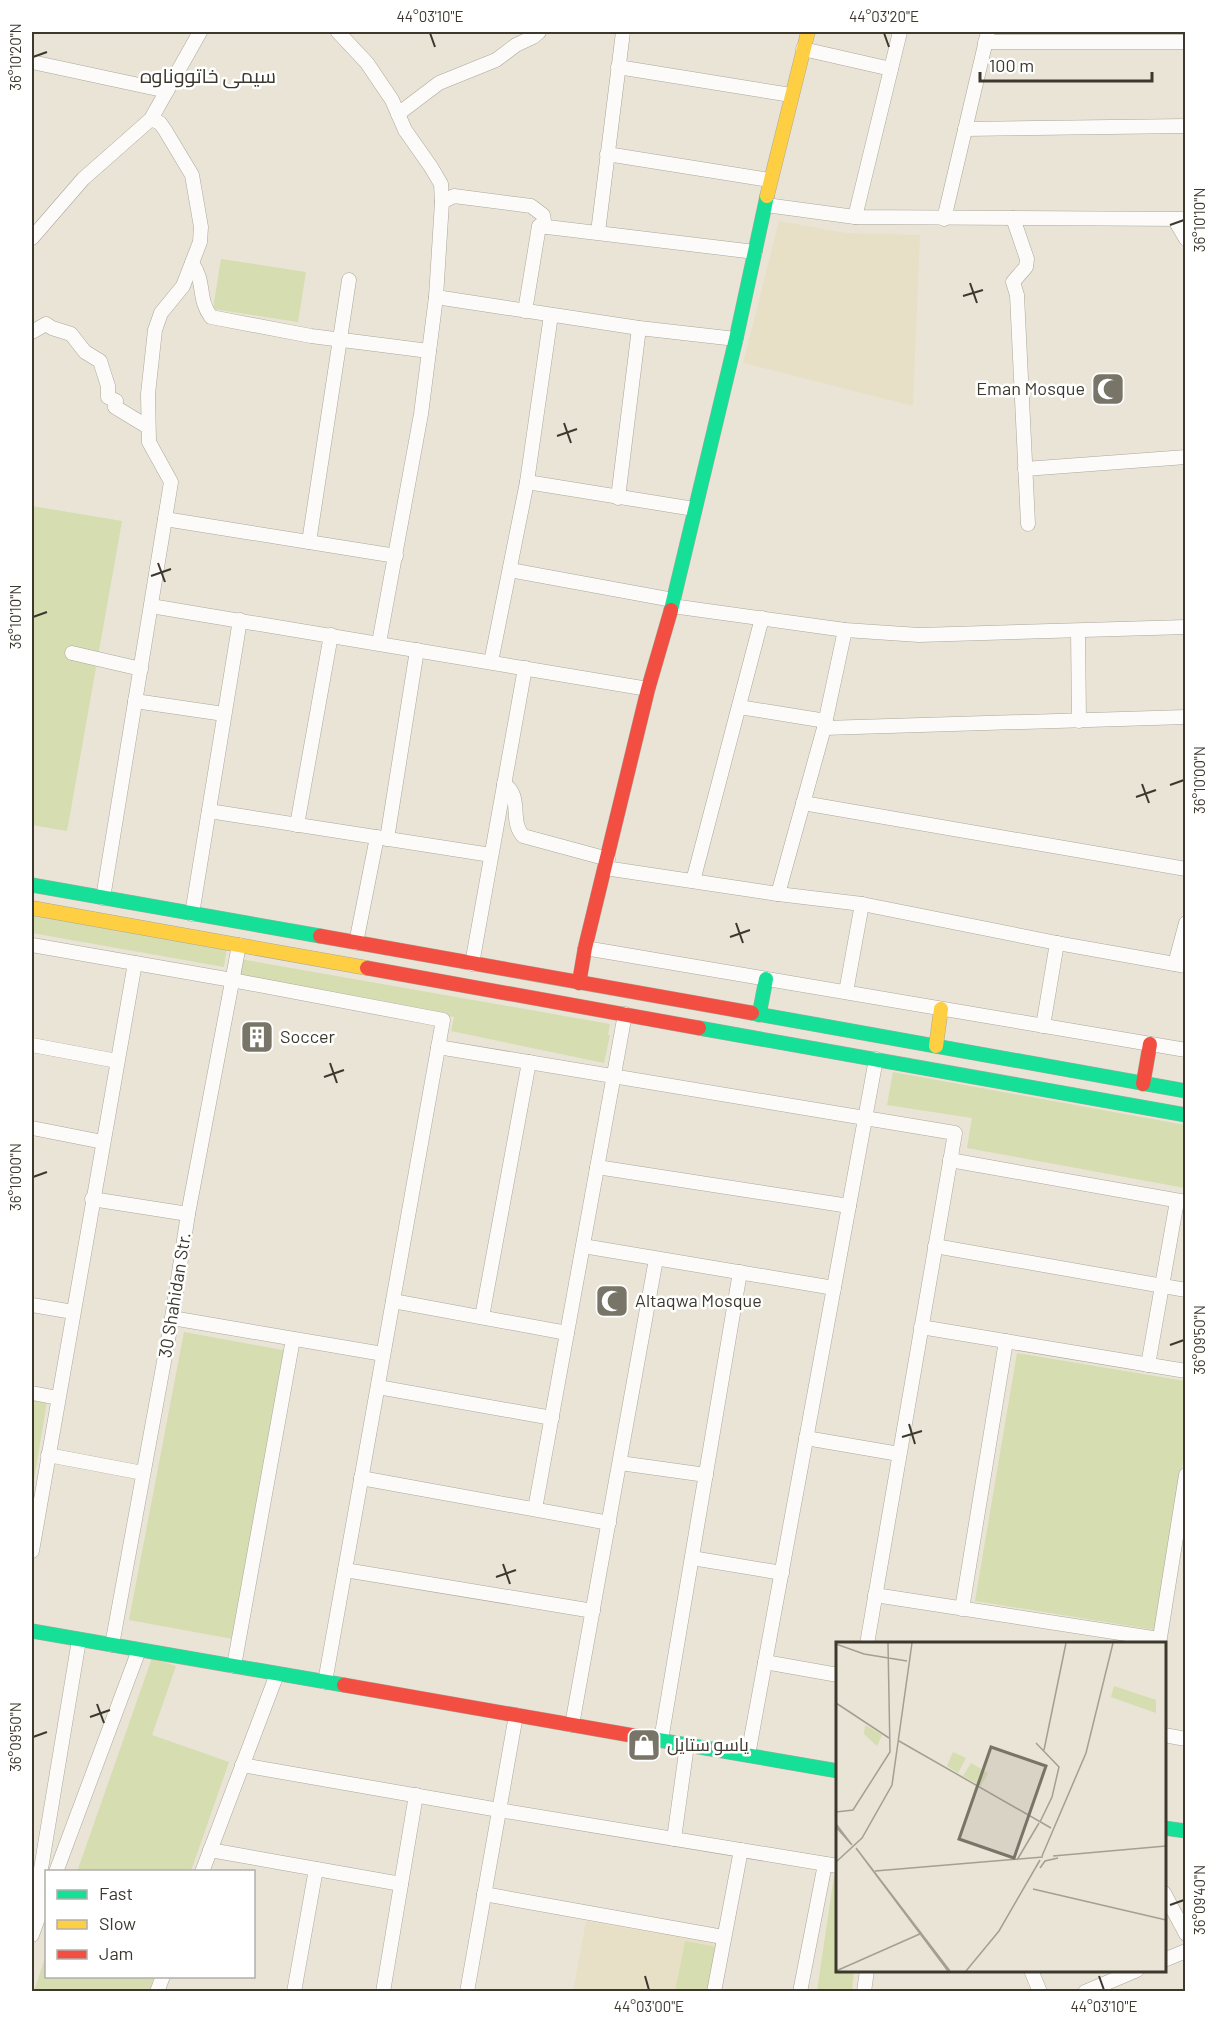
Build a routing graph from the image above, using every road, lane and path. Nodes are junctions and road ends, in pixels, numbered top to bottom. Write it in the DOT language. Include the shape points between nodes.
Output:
graph roads {
  1 [pos="200,32"];
  2 [pos="338,32"];
  3 [pos="539,32"];
  4 [pos="623,32"];
  5 [pos="807,32"];
  6 [pos="900,32"];
  7 [pos="987,37"];
  8 [pos="1079,37"];
  9 [pos="1185,42"];
  10 [pos="803,49"];
  11 [pos="32,62"];
  12 [pos="618,67"];
  13 [pos="891,69"];
  14 [pos="167,90"];
  15 [pos="791,95"];
  16 [pos="398,114"];
  17 [pos="151,119"];
  18 [pos="1185,126"];
  19 [pos="965,129"];
  20 [pos="607,154"];
  21 [pos="770,180"];
  22 [pos="442,202"];
  23 [pos="766,205"];
  24 [pos="855,217"];
  25 [pos="1013,218"];
  26 [pos="944,219"];
  27 [pos="1180,220"];
  28 [pos="545,227"];
  29 [pos="598,232"];
  30 [pos="32,238"];
  31 [pos="1185,238"];
  32 [pos="755,252"];
  33 [pos="192,263"];
  34 [pos="349,280"];
  35 [pos="436,297"];
  36 [pos="525,311"];
  37 [pos="551,315"];
  38 [pos="639,328"];
  39 [pos="32,332"];
  40 [pos="736,339"];
  41 [pos="340,340"];
  42 [pos="429,351"];
  43 [pos="148,427"];
  44 [pos="1185,457"];
  45 [pos="1025,469"];
  46 [pos="527,482"];
  47 [pos="618,498"];
  48 [pos="694,509"];
  49 [pos="165,519"];
  50 [pos="1028,524"];
  51 [pos="309,542"];
  52 [pos="396,556"];
  53 [pos="510,570"];
  54 [pos="672,603"];
  55 [pos="151,606"];
  56 [pos="762,618"];
  57 [pos="240,620"];
  58 [pos="1185,627"];
  59 [pos="845,630"];
  60 [pos="1078,631"];
  61 [pos="331,635"];
  62 [pos="379,644"];
  63 [pos="417,650"];
  64 [pos="72,653"];
  65 [pos="491,662"];
  66 [pos="525,668"];
  67 [pos="141,669"];
  68 [pos="648,689"];
  69 [pos="135,701"];
  70 [pos="739,707"];
  71 [pos="224,714"];
  72 [pos="1185,717"];
  73 [pos="1079,721"];
  74 [pos="825,724"];
  75 [pos="504,784"];
  76 [pos="803,803"];
  77 [pos="209,811"];
  78 [pos="297,825"];
  79 [pos="382,838"];
  80 [pos="491,855"];
  81 [pos="606,863"];
  82 [pos="1185,869"];
  83 [pos="693,881"];
  84 [pos="32,885"];
  85 [pos="778,894"];
  86 [pos="103,898"];
  87 [pos="862,904"];
  88 [pos="32,908"];
  89 [pos="192,914"];
  90 [pos="1185,923"];
  91 [pos="356,943"];
  92 [pos="1057,943"];
  93 [pos="32,945"];
  94 [pos="239,945"];
  95 [pos="384,948"];
  96 [pos="585,948"];
  97 [pos="414,953"];
  98 [pos="135,963"];
  99 [pos="472,964"];
  100 [pos="1180,965"];
  101 [pos="380,970"];
  102 [pos="410,975"];
  103 [pos="766,979"];
  104 [pos="232,980"];
  105 [pos="579,983"];
  106 [pos="846,993"];
  107 [pos="941,1009"];
  108 [pos="625,1014"];
  109 [pos="759,1015"];
  110 [pos="1043,1026"];
  111 [pos="1150,1044"];
  112 [pos="32,1045"];
  113 [pos="936,1046"];
  114 [pos="438,1047"];
  115 [pos="1185,1050"];
  116 [pos="876,1059"];
  117 [pos="117,1061"];
  118 [pos="1018,1061"];
  119 [pos="529,1062"];
  120 [pos="614,1077"];
  121 [pos="1012,1084"];
  122 [pos="1143,1084"];
  123 [pos="1185,1091"];
  124 [pos="1185,1115"];
  125 [pos="865,1118"];
  126 [pos="32,1128"];
  127 [pos="103,1142"];
  128 [pos="950,1160"];
  129 [pos="597,1167"];
  130 [pos="92,1199"];
  131 [pos="1181,1202"];
  132 [pos="849,1206"];
  133 [pos="188,1214"];
  134 [pos="583,1246"];
  135 [pos="935,1246"];
  136 [pos="656,1259"];
  137 [pos="740,1272"];
  138 [pos="1162,1286"];
  139 [pos="834,1288"];
  140 [pos="1185,1290"];
  141 [pos="393,1301"];
  142 [pos="32,1305"];
  143 [pos="73,1312"];
  144 [pos="482,1317"];
  145 [pos="172,1318"];
  146 [pos="921,1327"];
  147 [pos="567,1333"];
  148 [pos="293,1339"];
  149 [pos="1006,1341"];
  150 [pos="383,1354"];
  151 [pos="1149,1365"];
  152 [pos="1185,1371"];
  153 [pos="378,1386"];
  154 [pos="32,1393"];
  155 [pos="58,1398"];
  156 [pos="552,1418"];
  157 [pos="806,1438"];
  158 [pos="899,1454"];
  159 [pos="48,1455"];
  160 [pos="620,1463"];
  161 [pos="143,1473"];
  162 [pos="706,1475"];
  163 [pos="1185,1475"];
  164 [pos="361,1478"];
  165 [pos="535,1509"];
  166 [pos="609,1523"];
  167 [pos="34,1528"];
  168 [pos="32,1551"];
  169 [pos="692,1558"];
  170 [pos="345,1570"];
  171 [pos="782,1573"];
  172 [pos="875,1595"];
  173 [pos="962,1609"];
  174 [pos="593,1611"];
  175 [pos="32,1632"];
  176 [pos="79,1640"];
  177 [pos="1159,1641"];
  178 [pos="867,1642"];
  179 [pos="112,1645"];
  180 [pos="139,1650"];
  181 [pos="765,1662"];
  182 [pos="234,1666"];
  183 [pos="277,1674"];
  184 [pos="836,1675"];
  185 [pos="325,1682"];
  186 [pos="516,1715"];
  187 [pos="572,1725"];
  188 [pos="1166,1735"];
  189 [pos="1185,1739"];
  190 [pos="661,1740"];
  191 [pos="687,1745"];
  192 [pos="748,1755"];
  193 [pos="242,1765"];
  194 [pos="836,1771"];
  195 [pos="416,1795"];
  196 [pos="499,1810"];
  197 [pos="1166,1828"];
  198 [pos="1185,1831"];
  199 [pos="674,1839"];
  200 [pos="210,1850"];
  201 [pos="741,1850"];
  202 [pos="831,1865"];
  203 [pos="316,1869"];
  204 [pos="57,1870"];
  205 [pos="203,1870"];
  206 [pos="401,1884"];
  207 [pos="484,1894"];
  208 [pos="45,1897"];
  209 [pos="1166,1897"];
  210 [pos="35,1911"];
  211 [pos="1185,1934"];
  212 [pos="32,1935"];
  213 [pos="723,1937"];
  214 [pos="1185,1951"];
  215 [pos="1166,1959"];
  216 [pos="867,1972"];
  217 [pos="1031,1972"];
  218 [pos="1135,1972"];
  219 [pos="294,1992"];
  220 [pos="383,1992"];
  221 [pos="467,1992"];
  222 [pos="714,1992"];
  223 [pos="800,1992"];
  224 [pos="864,1992"];
  225 [pos="1040,1992"];
  226 [pos="1085,1992"];
  1 -- 14 [label="street"];
  2 -- 16 [label="street" via="367,63"];
  3 -- 16 [label="street" via="496,60 439,83"];
  4 -- 12 [label="street"];
  5 -- 10 [label="main road"];
  6 -- 13 [label="street"];
  7 -- 8 [label="street"];
  7 -- 19 [label="street"];
  8 -- 9 [label="street"];
  10 -- 13 [label="street"];
  10 -- 15 [label="main road"];
  11 -- 14 [label="street"];
  12 -- 15 [label="street"];
  12 -- 20 [label="street"];
  13 -- 24 [label="street"];
  14 -- 17 [label="street"];
  15 -- 21 [label="main road"];
  16 -- 22 [label="street" via="441,184"];
  17 -- 30 [label="street" via="83,179"];
  17 -- 33 [label="street" via="160,123 192,175 201,227"];
  18 -- 19 [label="street"];
  19 -- 26 [label="street"];
  20 -- 21 [label="street"];
  20 -- 29 [label="street"];
  21 -- 23 [label="main road"];
  22 -- 28 [label="street" via="454,196 531,206 543,215"];
  22 -- 35 [label="street"];
  23 -- 24 [label="street"];
  23 -- 32 [label="main road"];
  24 -- 26 [label="street"];
  25 -- 26 [label="street"];
  25 -- 27 [label="street"];
  25 -- 45 [label="street" via="1028,260 1013,282 1017,295"];
  27 -- 31 [label="street"];
  28 -- 29 [label="street"];
  28 -- 36 [label="street" via="539,226"];
  29 -- 32 [label="street"];
  32 -- 40 [label="main road"];
  33 -- 41 [label="street" via="201,283 203,307 211,317"];
  33 -- 43 [label="street" via="183,286 162,313 155,330"];
  34 -- 41 [label="street"];
  35 -- 36 [label="street"];
  35 -- 42 [label="street"];
  36 -- 37 [label="street"];
  37 -- 38 [label="street"];
  37 -- 46 [label="street"];
  38 -- 40 [label="street"];
  38 -- 47 [label="street"];
  39 -- 43 [label="street" via="46,324 70,334 85,352 100,361 108,397 116,401 115,407"];
  40 -- 48 [label="main road"];
  41 -- 42 [label="street"];
  41 -- 51 [label="street"];
  42 -- 52 [label="street"];
  43 -- 49 [label="street" via="151,448 171,482"];
  44 -- 45 [label="street"];
  45 -- 50 [label="street"];
  46 -- 47 [label="street"];
  46 -- 53 [label="street"];
  47 -- 48 [label="street"];
  48 -- 54 [label="main road"];
  49 -- 51 [label="street"];
  49 -- 55 [label="street"];
  51 -- 52 [label="street"];
  52 -- 62 [label="street"];
  53 -- 54 [label="street"];
  53 -- 65 [label="street"];
  54 -- 56 [label="street"];
  54 -- 68 [label="main road"];
  55 -- 57 [label="street"];
  55 -- 67 [label="street"];
  56 -- 59 [label="street"];
  56 -- 70 [label="street"];
  57 -- 61 [label="street"];
  57 -- 71 [label="street"];
  58 -- 60 [label="street"];
  59 -- 60 [label="street" via="919,635"];
  59 -- 74 [label="street"];
  60 -- 73 [label="street"];
  61 -- 62 [label="street"];
  61 -- 78 [label="street"];
  62 -- 63 [label="street"];
  63 -- 65 [label="street"];
  63 -- 79 [label="street"];
  64 -- 67 [label="street"];
  65 -- 66 [label="street"];
  66 -- 68 [label="street"];
  66 -- 75 [label="street"];
  67 -- 69 [label="street"];
  68 -- 81 [label="main road"];
  69 -- 71 [label="street"];
  69 -- 86 [label="street"];
  70 -- 74 [label="street"];
  70 -- 83 [label="street"];
  71 -- 77 [label="street"];
  72 -- 73 [label="street"];
  73 -- 74 [label="street"];
  74 -- 76 [label="street"];
  75 -- 80 [label="street"];
  75 -- 81 [label="street" via="513,793 517,825 523,836"];
  76 -- 82 [label="street"];
  76 -- 85 [label="street"];
  77 -- 78 [label="street"];
  77 -- 89 [label="street"];
  78 -- 79 [label="street"];
  79 -- 80 [label="street"];
  79 -- 91 [label="street"];
  80 -- 99 [label="street"];
  81 -- 83 [label="street"];
  81 -- 96 [label="main road"];
  83 -- 85 [label="street"];
  84 -- 86 [label="main road"];
  85 -- 87 [label="street"];
  86 -- 89 [label="main road"];
  87 -- 92 [label="street"];
  87 -- 106 [label="street"];
  88 -- 94 [label="main road"];
  89 -- 91 [label="main road"];
  90 -- 100 [label="street"];
  91 -- 95 [label="main road"];
  92 -- 100 [label="street"];
  92 -- 110 [label="street"];
  93 -- 98 [label="street"];
  94 -- 101 [label="main road"];
  94 -- 104 [label="street, 30 Shahidan Str."];
  95 -- 97 [label="main road"];
  95 -- 101 [label="main road" via="385,960"];
  96 -- 103 [label="street"];
  96 -- 105 [label="main road"];
  97 -- 99 [label="main road"];
  97 -- 102 [label="main road"];
  98 -- 104 [label="street"];
  98 -- 117 [label="street"];
  99 -- 105 [label="main road"];
  101 -- 102 [label="main road"];
  102 -- 108 [label="main road"];
  103 -- 106 [label="street"];
  103 -- 109 [label="main road"];
  104 -- 114 [label="street" via="443,1020"];
  104 -- 133 [label="street, 30 Shahidan Str."];
  105 -- 109 [label="main road"];
  106 -- 107 [label="street"];
  107 -- 110 [label="street"];
  107 -- 113 [label="main road"];
  108 -- 116 [label="main road"];
  108 -- 120 [label="street"];
  109 -- 113 [label="main road"];
  110 -- 111 [label="street"];
  111 -- 115 [label="street"];
  111 -- 122 [label="main road"];
  112 -- 117 [label="street"];
  113 -- 118 [label="main road"];
  114 -- 119 [label="street"];
  114 -- 141 [label="street"];
  116 -- 121 [label="main road"];
  116 -- 125 [label="street"];
  117 -- 127 [label="street"];
  118 -- 121 [label="main road"];
  118 -- 122 [label="main road"];
  119 -- 120 [label="street"];
  119 -- 144 [label="street"];
  120 -- 125 [label="street"];
  120 -- 129 [label="street"];
  121 -- 124 [label="main road"];
  122 -- 123 [label="main road"];
  125 -- 128 [label="street" via="955,1133"];
  125 -- 132 [label="street"];
  126 -- 127 [label="street"];
  127 -- 130 [label="street"];
  128 -- 131 [label="street"];
  128 -- 135 [label="street"];
  129 -- 132 [label="street"];
  129 -- 134 [label="street"];
  130 -- 133 [label="street"];
  130 -- 143 [label="street"];
  131 -- 138 [label="street"];
  132 -- 139 [label="street"];
  133 -- 145 [label="street, 30 Shahidan Str."];
  134 -- 136 [label="street"];
  134 -- 147 [label="street"];
  135 -- 138 [label="street"];
  135 -- 146 [label="street"];
  136 -- 137 [label="street"];
  136 -- 160 [label="street"];
  137 -- 139 [label="street"];
  137 -- 162 [label="street"];
  138 -- 140 [label="street"];
  138 -- 151 [label="street"];
  139 -- 157 [label="street"];
  141 -- 144 [label="street"];
  141 -- 150 [label="street"];
  142 -- 143 [label="street"];
  143 -- 155 [label="street"];
  144 -- 147 [label="street"];
  145 -- 148 [label="street"];
  145 -- 161 [label="street, 30 Shahidan Str."];
  146 -- 149 [label="street"];
  146 -- 158 [label="street"];
  147 -- 156 [label="street"];
  148 -- 150 [label="street"];
  148 -- 182 [label="street"];
  149 -- 151 [label="street"];
  149 -- 173 [label="street"];
  150 -- 153 [label="street"];
  151 -- 152 [label="street"];
  153 -- 156 [label="street"];
  153 -- 164 [label="street"];
  154 -- 155 [label="street"];
  155 -- 159 [label="street"];
  156 -- 165 [label="street"];
  157 -- 158 [label="street"];
  157 -- 171 [label="street"];
  158 -- 172 [label="street"];
  159 -- 161 [label="street"];
  159 -- 167 [label="street"];
  160 -- 162 [label="street"];
  160 -- 166 [label="street"];
  161 -- 179 [label="street, 30 Shahidan Str."];
  162 -- 169 [label="street"];
  163 -- 177 [label="street"];
  164 -- 165 [label="street"];
  164 -- 170 [label="street"];
  165 -- 166 [label="street"];
  166 -- 174 [label="street"];
  167 -- 168 [label="street"];
  169 -- 171 [label="street"];
  169 -- 190 [label="street"];
  170 -- 174 [label="street"];
  170 -- 185 [label="street"];
  171 -- 181 [label="street"];
  172 -- 173 [label="street"];
  172 -- 178 [label="street"];
  173 -- 177 [label="street"];
  174 -- 187 [label="street"];
  175 -- 176 [label="main road"];
  176 -- 179 [label="main road"];
  176 -- 210 [label="street"];
  179 -- 180 [label="main road"];
  180 -- 182 [label="main road"];
  180 -- 204 [label="street"];
  181 -- 184 [label="street"];
  181 -- 192 [label="street"];
  182 -- 183 [label="main road"];
  183 -- 185 [label="main road"];
  183 -- 193 [label="street"];
  185 -- 186 [label="main road"];
  186 -- 187 [label="main road"];
  186 -- 196 [label="street"];
  187 -- 190 [label="main road"];
  188 -- 189 [label="street"];
  190 -- 191 [label="main road"];
  191 -- 192 [label="main road"];
  191 -- 199 [label="street"];
  192 -- 194 [label="main road"];
  193 -- 195 [label="street"];
  193 -- 200 [label="street"];
  195 -- 196 [label="street"];
  195 -- 206 [label="street"];
  196 -- 199 [label="street"];
  196 -- 207 [label="street"];
  197 -- 198 [label="main road"];
  199 -- 201 [label="street"];
  200 -- 203 [label="street"];
  200 -- 205 [label="street"];
  201 -- 202 [label="street"];
  201 -- 213 [label="street"];
  202 -- 223 [label="street"];
  203 -- 206 [label="street"];
  203 -- 219 [label="street"];
  206 -- 220 [label="street"];
  207 -- 213 [label="street"];
  207 -- 221 [label="street"];
  208 -- 210 [label="street"];
  209 -- 211 [label="street"];
  210 -- 212 [label="street"];
  213 -- 222 [label="street"];
  214 -- 215 [label="street"];
  216 -- 224 [label="street"];
  217 -- 225 [label="street"];
  218 -- 226 [label="street"];
}
